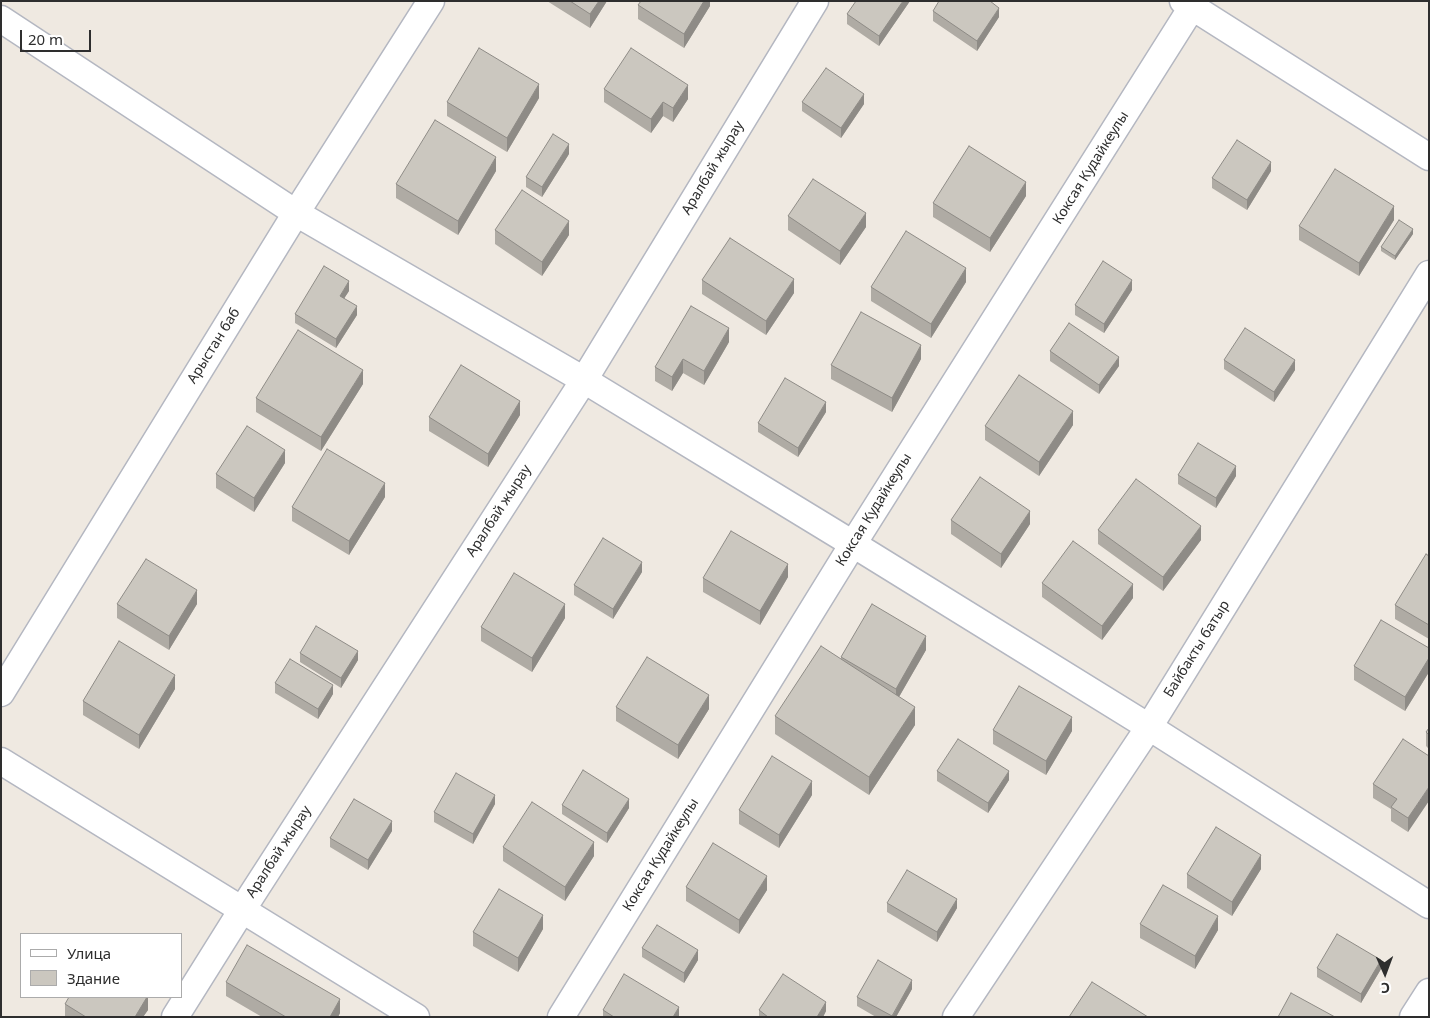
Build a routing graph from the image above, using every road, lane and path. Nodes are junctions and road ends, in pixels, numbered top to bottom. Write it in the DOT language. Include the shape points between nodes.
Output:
graph roads {
  1 [pos="431,1"];
  2 [pos="815,1"];
  3 [pos="1188,4"];
  4 [pos="1,20"];
  5 [pos="1429,157"];
  6 [pos="296,213"];
  7 [pos="1429,274"];
  8 [pos="584,380"];
  9 [pos="853,544"];
  10 [pos="1,693"];
  11 [pos="1149,727"];
  12 [pos="1,761"];
  13 [pos="1429,905"];
  14 [pos="242,910"];
  15 [pos="1429,992"];
  16 [pos="175,1017"];
  17 [pos="416,1017"];
  18 [pos="561,1017"];
  19 [pos="956,1017"];
  20 [pos="1413,1017"];
  1 -- 6 [label="street, Арыстан баб"];
  2 -- 8 [label="street, Аралбай жырау"];
  3 -- 5 [label="street"];
  3 -- 9 [label="street, Коксая Кудайкеулы"];
  4 -- 6 [label="street"];
  6 -- 8 [label="street"];
  6 -- 10 [label="street, Арыстан баб"];
  7 -- 11 [label="street, Байбакты батыр"];
  8 -- 9 [label="street"];
  8 -- 14 [label="street, Аралбай жырау"];
  9 -- 11 [label="street"];
  9 -- 18 [label="street, Коксая Кудайкеулы"];
  11 -- 13 [label="street"];
  11 -- 19 [label="street, Байбакты батыр"];
  12 -- 14 [label="street"];
  14 -- 16 [label="street, Аралбай жырау"];
  14 -- 17 [label="street"];
  15 -- 20 [label="street"];
}
